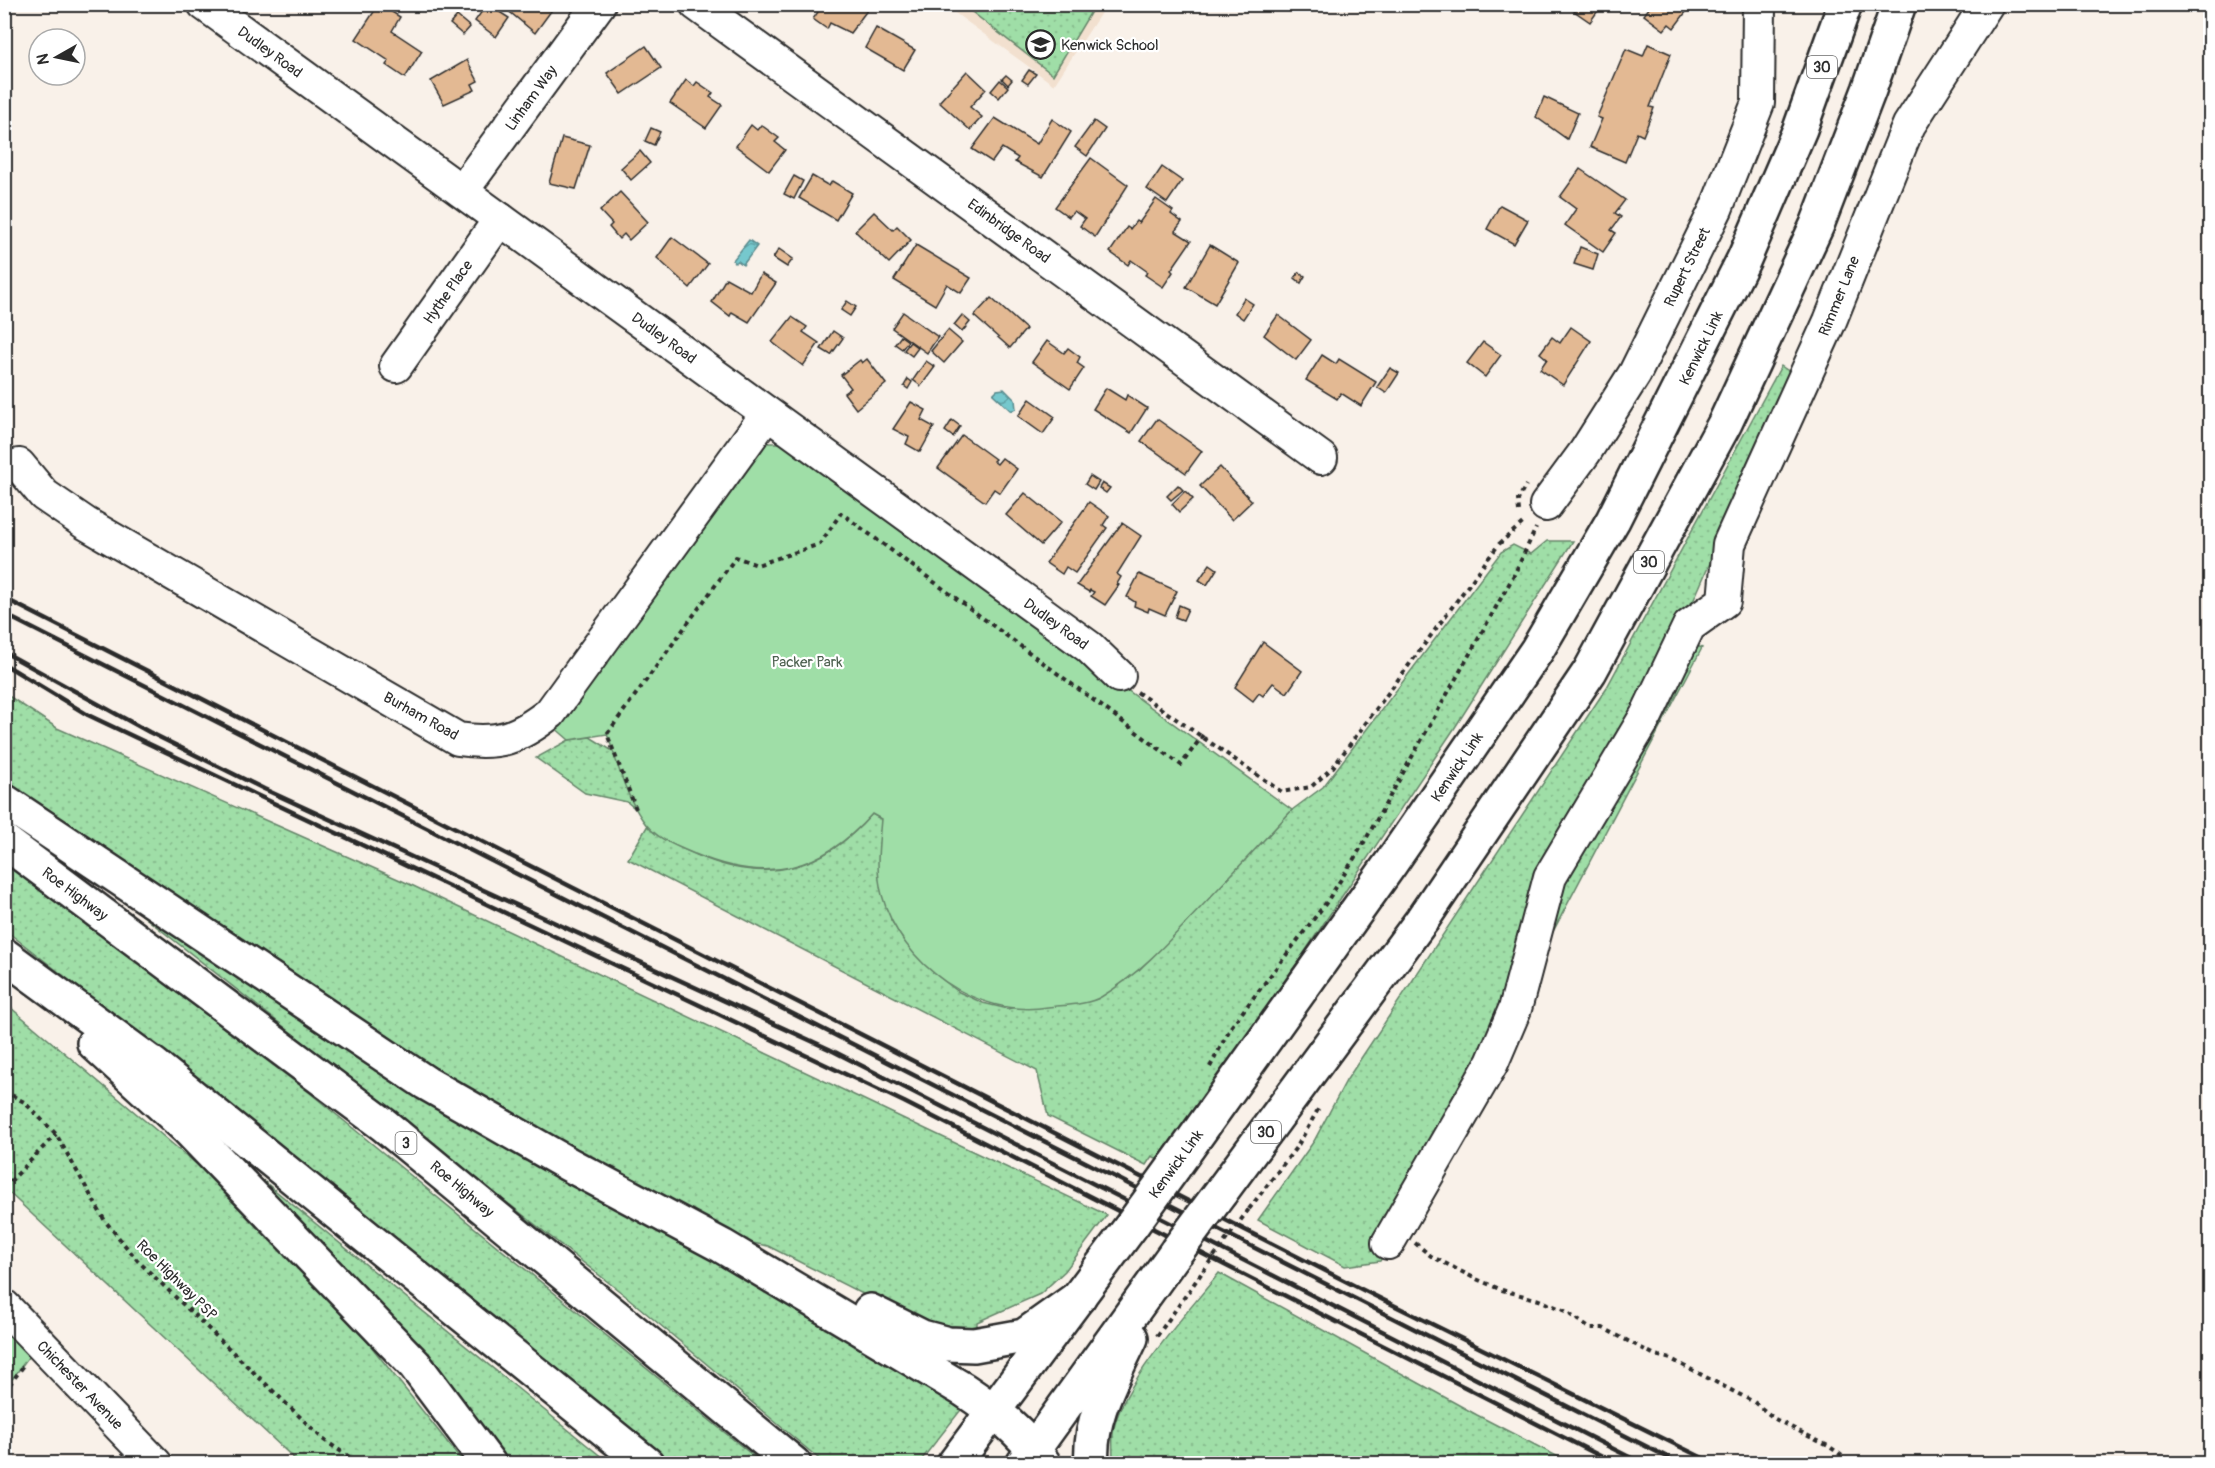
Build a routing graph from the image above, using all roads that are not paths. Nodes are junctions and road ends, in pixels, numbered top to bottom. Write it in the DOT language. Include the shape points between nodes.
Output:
graph roads {
  1 [pos="204,4"];
  2 [pos="600,4"];
  3 [pos="696,4"];
  4 [pos="1759,4"];
  5 [pos="1845,4"];
  6 [pos="1899,4"];
  7 [pos="1987,4"];
  8 [pos="462,192"];
  9 [pos="500,219"];
  10 [pos="396,366"];
  11 [pos="767,414"];
  12 [pos="1321,458"];
  13 [pos="19,465"];
  14 [pos="1536,513"];
  15 [pos="1119,676"];
  16 [pos="4,801"];
  17 [pos="4,841"];
  18 [pos="6,956"];
  19 [pos="1392,1236"];
  20 [pos="722,1246"];
  21 [pos="1169,1262"];
  22 [pos="1079,1297"];
  23 [pos="4,1306"];
  24 [pos="994,1410"];
  25 [pos="138,1457"];
  26 [pos="1034,1458"];
  27 [pos="489,1464"];
  28 [pos="647,1464"];
  29 [pos="794,1464"];
  30 [pos="954,1464"];
  31 [pos="1092,1464"];
  1 -- 8 [label="street, Dudley Road"];
  2 -- 8 [label="street, Linham Way"];
  3 -- 12 [label="street, Edinbridge Road"];
  4 -- 14 [label="street, Rupert Street" via="1758,103 1716,209 1635,373 1585,452"];
  5 -- 22 [label="highway, Kenwick Link / 30, bridge" via="1800,129 1744,259 1613,520 1531,659 1391,863"];
  6 -- 21 [label="highway, 30, bridge" via="1812,235 1725,423 1590,671 1422,920"];
  7 -- 19 [label="street, Rimmer Lane" via="1901,144 1830,321 1729,544 1724,601 1689,626 1646,716 1550,877 1515,1009 1492,1063"];
  8 -- 9 [label="street, Dudley Road"];
  9 -- 10 [label="street, Hythe Place"];
  9 -- 11 [label="street, Dudley Road"];
  11 -- 13 [label="street, Burham Road" via="550,713 529,730 482,742 458,739 85,524 44,495"];
  11 -- 15 [label="street, Dudley Road" via="1089,647"];
  16 -- 20 [label="highway" via="426,1083"];
  17 -- 29 [label="highway, Roe Highway / 3" via="384,1125"];
  18 -- 27 [label="highway" via="71,1022 188,1129 414,1365"];
  18 -- 28 [label="highway" via="154,1065"];
  20 -- 22 [label="highway" via="771,1259 922,1337 948,1344 974,1345 1024,1336"];
  20 -- 24 [label="highway"];
  21 -- 26 [label="highway, 30"];
  21 -- 31 [label="highway" via="1103,1398 1094,1432"];
  22 -- 24 [label="highway, Kenwick Link / 30"];
  23 -- 25 [label="street, Chichester Avenue"];
  24 -- 26 [label="highway"];
  24 -- 30 [label="highway, Kenwick Link / 30"];
}
